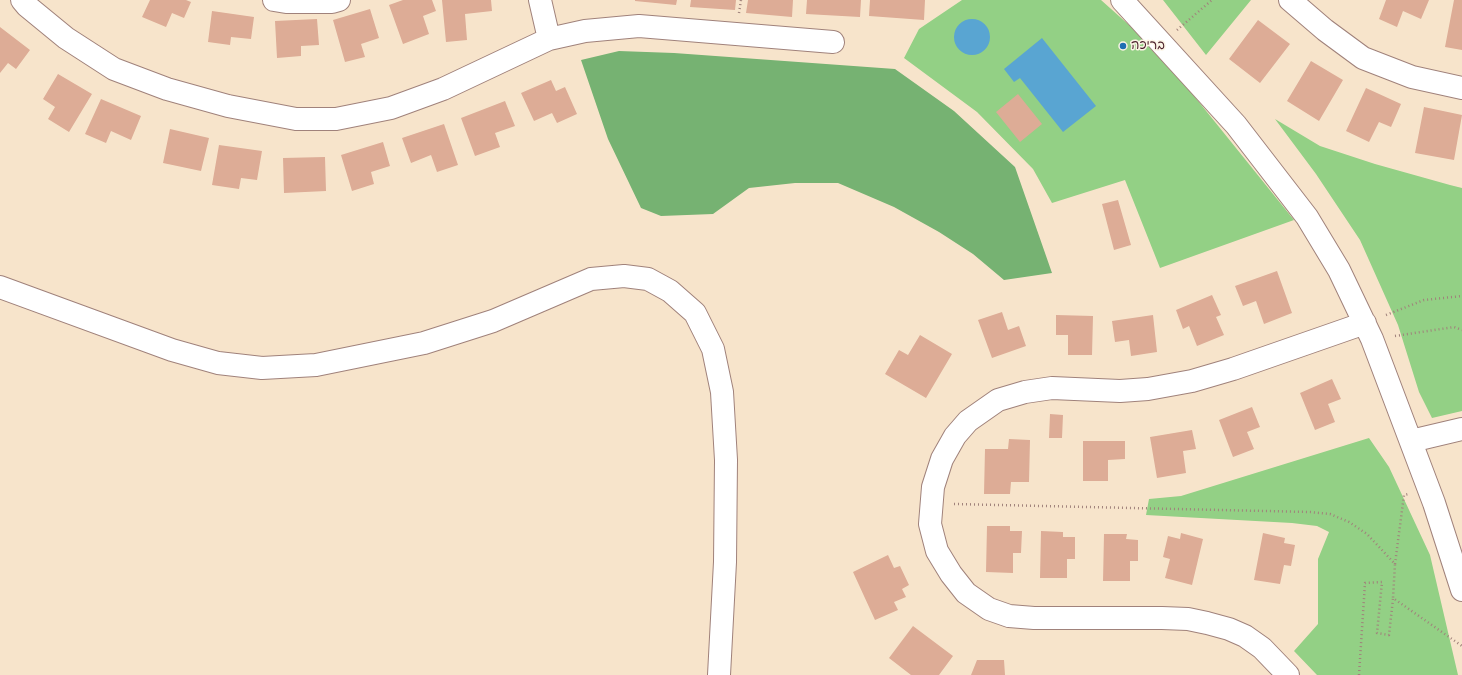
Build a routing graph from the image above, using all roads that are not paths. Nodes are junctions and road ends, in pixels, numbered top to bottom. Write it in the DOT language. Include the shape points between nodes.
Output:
graph roads {
  1 [pos="22,0"];
  2 [pos="274,0"];
  3 [pos="339,0"];
  4 [pos="540,0"];
  5 [pos="1122,0"];
  6 [pos="1290,0"];
  7 [pos="549,40"];
  8 [pos="834,42"];
  9 [pos="1462,88"];
  10 [pos="0,287"];
  11 [pos="1369,331"];
  12 [pos="1462,429"];
  13 [pos="1411,441"];
  14 [pos="1462,590"];
  15 [pos="719,675"];
  16 [pos="1288,675"];
  1 -- 7 [label="street" via="66,38 114,69 167,90 228,106 296,119 336,119 391,108 443,89"];
  2 -- 3 [label="street"];
  4 -- 7 [label="street"];
  5 -- 11 [label="street" via="1236,125 1307,217 1339,270"];
  6 -- 9 [label="street" via="1363,58 1412,77"];
  7 -- 8 [label="street" via="585,32 639,26"];
  10 -- 15 [label="street" via="172,350 218,363 262,368 316,365 424,343 493,321 591,279 624,276 648,278 670,291 695,313 713,349 722,392 726,460 725,562"];
  11 -- 13 [label="street"];
  11 -- 16 [label="street" via="1192,381 1120,391 1052,388 998,400 968,421 955,436 942,459 933,487 930,524 937,551 966,593 989,609 1009,616 1034,618 1162,618 1207,623 1245,636 1262,648"];
  12 -- 13 [label="street"];
  13 -- 14 [label="street"];
}
